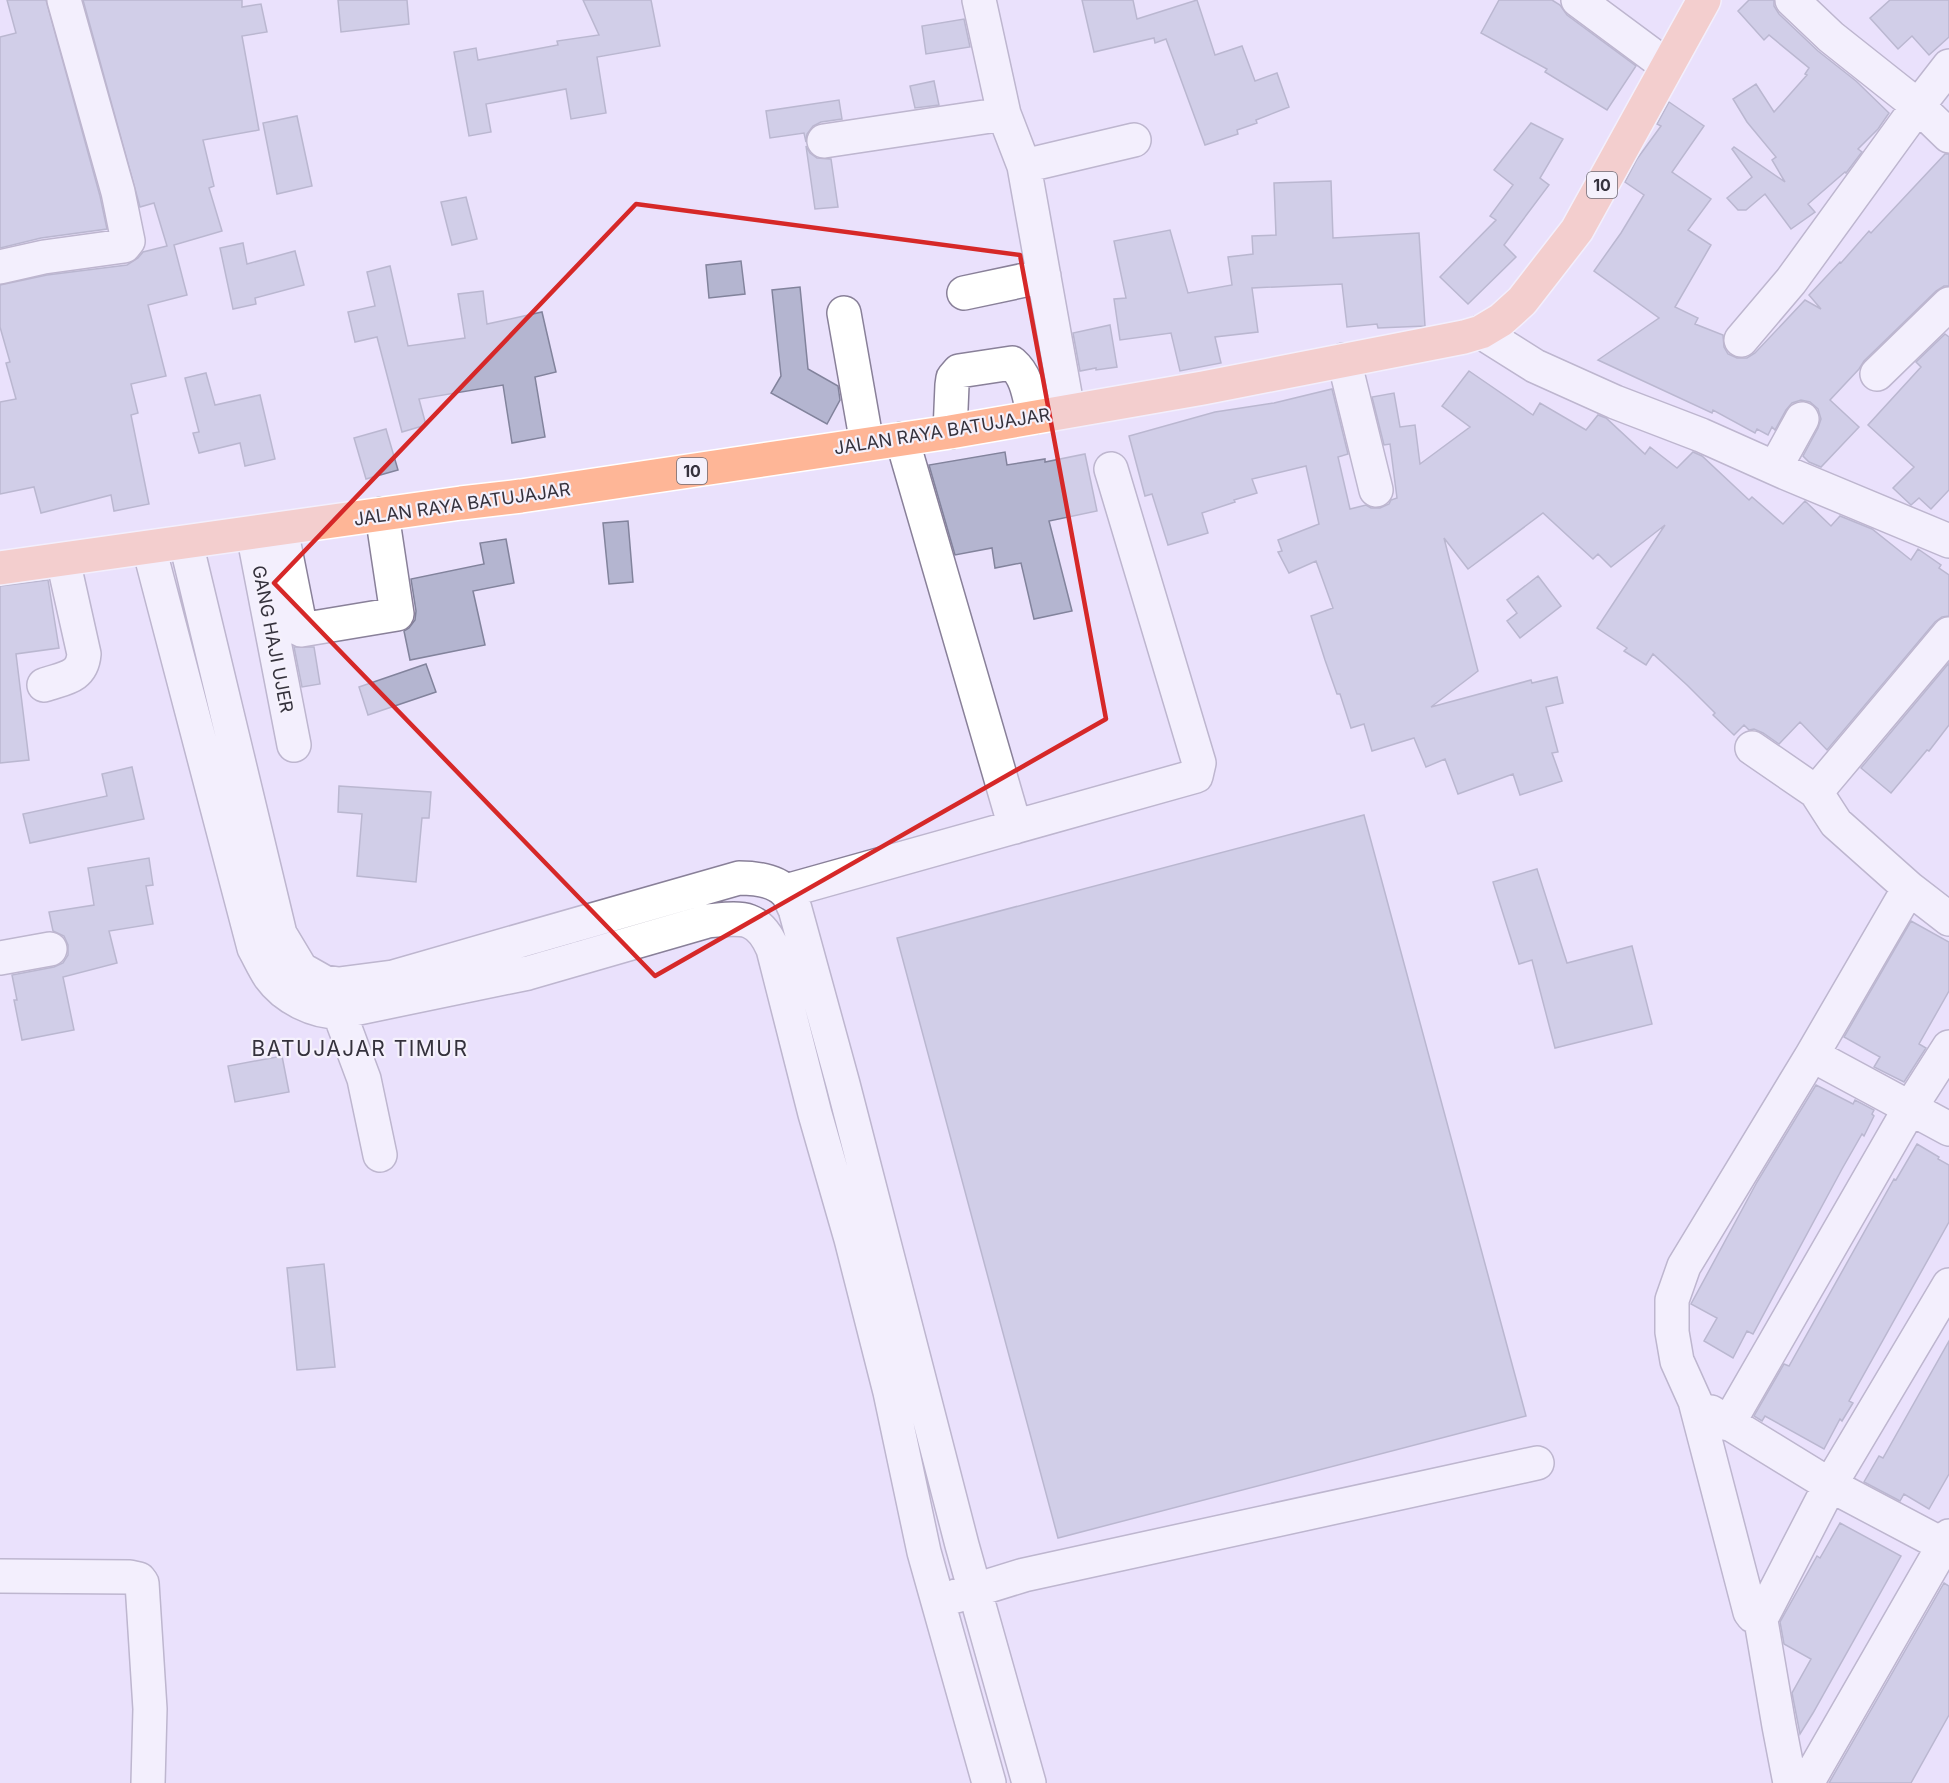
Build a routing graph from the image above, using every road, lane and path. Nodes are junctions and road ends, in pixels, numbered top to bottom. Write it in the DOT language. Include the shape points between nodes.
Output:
graph roads {
  1 [pos="64,0"];
  2 [pos="979,0"];
  3 [pos="1578,0"];
  4 [pos="1704,0"];
  5 [pos="1792,0"];
  6 [pos="1667,66"];
  7 [pos="1949,66"];
  8 [pos="1918,106"];
  9 [pos="1004,114"];
  10 [pos="1949,136"];
  11 [pos="1134,140"];
  12 [pos="825,141"];
  13 [pos="1024,166"];
  14 [pos="0,267"];
  15 [pos="1044,276"];
  16 [pos="964,293"];
  17 [pos="1949,304"];
  18 [pos="844,314"];
  19 [pos="1472,334"];
  20 [pos="1741,340"];
  21 [pos="1344,360"];
  22 [pos="1877,374"];
  23 [pos="1068,411"];
  24 [pos="1034,417"];
  25 [pos="1802,419"];
  26 [pos="950,432"];
  27 [pos="902,439"];
  28 [pos="867,444"];
  29 [pos="1775,468"];
  30 [pos="1111,469"];
  31 [pos="1376,490"];
  32 [pos="382,514"];
  33 [pos="267,531"];
  34 [pos="1949,541"];
  35 [pos="186,543"];
  36 [pos="149,548"];
  37 [pos="63,560"];
  38 [pos="0,568"];
  39 [pos="1949,634"];
  40 [pos="44,686"];
  41 [pos="294,745"];
  42 [pos="1752,748"];
  43 [pos="1816,792"];
  44 [pos="1015,827"];
  45 [pos="1909,888"];
  46 [pos="786,891"];
  47 [pos="1949,919"];
  48 [pos="50,949"];
  49 [pos="0,958"];
  50 [pos="324,982"];
  51 [pos="339,1012"];
  52 [pos="1949,1047"];
  53 [pos="1812,1055"];
  54 [pos="1910,1108"];
  55 [pos="1949,1129"];
  56 [pos="380,1155"];
  57 [pos="1949,1285"];
  58 [pos="1695,1401"];
  59 [pos="1728,1424"];
  60 [pos="1537,1463"];
  61 [pos="1830,1485"];
  62 [pos="1947,1543"];
  63 [pos="0,1576"];
  64 [pos="976,1590"];
  65 [pos="938,1602"];
  66 [pos="1760,1615"];
  67 [pos="148,1783"];
  68 [pos="989,1783"];
  69 [pos="1029,1783"];
  70 [pos="1790,1783"];
  71 [pos="1807,1783"];
  1 -- 14 [label="street" via="128,238 124,246"];
  2 -- 9 [label="street"];
  3 -- 6 [label="street"];
  4 -- 6 [label="highway, JALAN RAYA BATUJAJAR / 10"];
  5 -- 8 [label="street"];
  6 -- 19 [label="highway, JALAN RAYA BATUJAJAR / 10" via="1577,230 1522,301 1501,320"];
  7 -- 8 [label="street"];
  8 -- 10 [label="street"];
  8 -- 20 [label="street" via="1791,281"];
  9 -- 12 [label="street"];
  9 -- 13 [label="street"];
  11 -- 13 [label="street"];
  13 -- 15 [label="street"];
  15 -- 16 [label="street"];
  15 -- 23 [label="street"];
  17 -- 22 [label="street"];
  18 -- 28 [label="street"];
  19 -- 21 [label="highway, JALAN RAYA BATUJAJAR / 10"];
  19 -- 29 [label="street" via="1615,402"];
  21 -- 23 [label="highway, JALAN RAYA BATUJAJAR / 10"];
  21 -- 31 [label="street"];
  23 -- 24 [label="highway, JALAN RAYA BATUJAJAR / 10"];
  24 -- 26 [label="highway, JALAN RAYA BATUJAJAR / 10"];
  24 -- 26 [label="street" via="1022,371 1012,363 959,371 953,378"];
  25 -- 29 [label="street"];
  26 -- 27 [label="highway, JALAN RAYA BATUJAJAR / 10"];
  27 -- 28 [label="highway, JALAN RAYA BATUJAJAR / 10"];
  27 -- 44 [label="street"];
  28 -- 32 [label="highway, JALAN RAYA BATUJAJAR / 10"];
  29 -- 34 [label="street"];
  30 -- 44 [label="street" via="1199,763 1196,776"];
  32 -- 33 [label="highway, JALAN RAYA BATUJAJAR / 10"];
  32 -- 33 [label="street" via="397,614 301,630"];
  33 -- 35 [label="highway, JALAN RAYA BATUJAJAR / 10"];
  33 -- 41 [label="street, GANG HAJI UJER"];
  35 -- 36 [label="highway, JALAN RAYA BATUJAJAR / 10"];
  35 -- 50 [label="street" via="280,934 301,969"];
  36 -- 37 [label="highway, JALAN RAYA BATUJAJAR / 10"];
  36 -- 51 [label="street" via="254,948 271,979 294,999 326,1012"];
  37 -- 38 [label="highway, JALAN RAYA BATUJAJAR / 10"];
  37 -- 40 [label="street" via="83,662 76,674"];
  39 -- 43 [label="street"];
  42 -- 43 [label="street"];
  43 -- 45 [label="street" via="1836,823"];
  44 -- 46 [label="street"];
  45 -- 47 [label="street"];
  45 -- 53 [label="street"];
  46 -- 50 [label="street" via="754,878 739,878 393,977 339,984"];
  46 -- 64 [label="street" via="795,909 840,1073"];
  48 -- 49 [label="street"];
  50 -- 51 [label="street"];
  51 -- 56 [label="street" via="364,1079"];
  51 -- 65 [label="street" via="528,973 708,921 737,918 766,932 854,1250"];
  52 -- 54 [label="street"];
  53 -- 54 [label="street"];
  53 -- 58 [label="street" via="1684,1266 1672,1300 1677,1361"];
  54 -- 55 [label="street"];
  54 -- 59 [label="street"];
  57 -- 61 [label="street"];
  58 -- 59 [label="street"];
  58 -- 66 [label="street" via="1750,1612"];
  59 -- 61 [label="street"];
  60 -- 64 [label="street" via="1024,1575"];
  61 -- 62 [label="street"];
  61 -- 66 [label="street"];
  62 -- 71 [label="street"];
  63 -- 67 [label="street" via="130,1577 142,1583 150,1709"];
  64 -- 65 [label="street"];
  64 -- 69 [label="street"];
  65 -- 68 [label="street"];
  66 -- 70 [label="street"];
}
